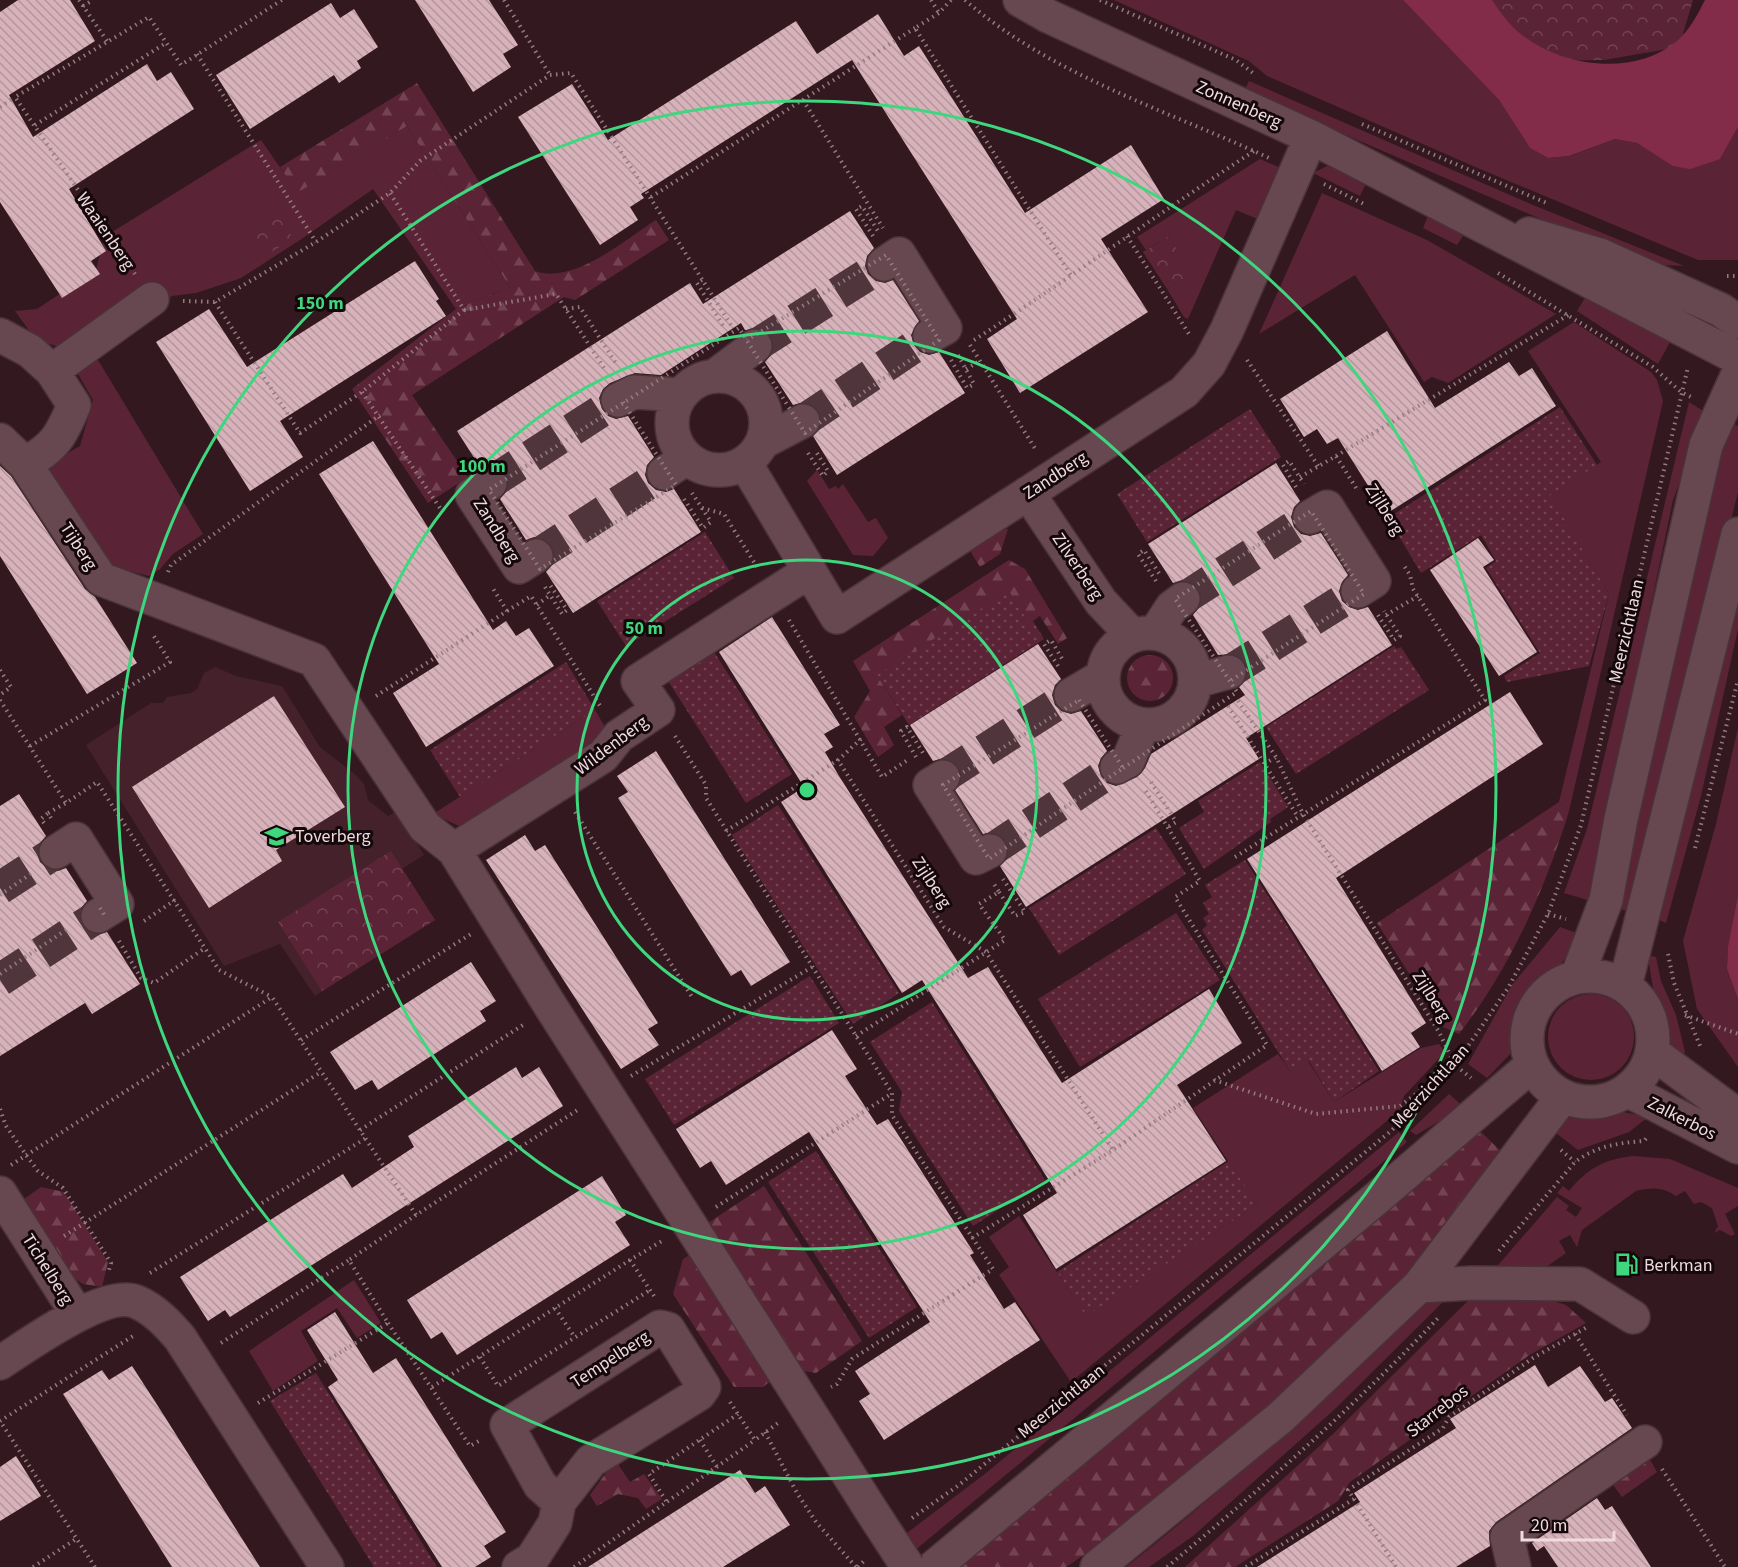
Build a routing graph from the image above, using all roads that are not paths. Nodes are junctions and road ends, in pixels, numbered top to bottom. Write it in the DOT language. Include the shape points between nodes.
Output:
graph roads {
  1 [pos="1020,0"];
  2 [pos="1311,137"];
  3 [pos="1456,212"];
  4 [pos="884,264"];
  5 [pos="152,299"];
  6 [pos="1729,316"];
  7 [pos="0,335"];
  8 [pos="937,335"];
  9 [pos="744,343"];
  10 [pos="1738,358"];
  11 [pos="52,371"];
  12 [pos="1738,374"];
  13 [pos="716,376"];
  14 [pos="681,395"];
  15 [pos="627,397"];
  16 [pos="803,421"];
  17 [pos="0,440"];
  18 [pos="754,453"];
  19 [pos="25,464"];
  20 [pos="490,483"];
  21 [pos="1041,484"];
  22 [pos="1310,516"];
  23 [pos="1738,534"];
  24 [pos="535,562"];
  25 [pos="808,572"];
  26 [pos="1358,591"];
  27 [pos="1183,599"];
  28 [pos="1144,634"];
  29 [pos="1103,676"];
  30 [pos="1071,695"];
  31 [pos="1143,725"];
  32 [pos="1133,769"];
  33 [pos="943,777"];
  34 [pos="454,850"];
  35 [pos="46,861"];
  36 [pos="990,862"];
  37 [pos="98,919"];
  38 [pos="1577,977"];
  39 [pos="1625,986"];
  40 [pos="1652,1052"];
  41 [pos="1532,1065"];
  42 [pos="1627,1090"];
  43 [pos="1563,1096"];
  44 [pos="1738,1116"];
  45 [pos="1738,1147"];
  46 [pos="4,1180"];
  47 [pos="1419,1286"];
  48 [pos="89,1310"];
  49 [pos="1633,1317"];
  50 [pos="0,1364"];
  51 [pos="1645,1442"];
  52 [pos="559,1502"];
  53 [pos="327,1567"];
  54 [pos="519,1567"];
  55 [pos="908,1567"];
  56 [pos="934,1567"];
  57 [pos="1097,1567"];
  58 [pos="1514,1567"];
  1 -- 2 [label="street, Zonnenberg"];
  2 -- 3 [label="street, Zonnenberg"];
  2 -- 21 [label="street, Zandberg" via="1209,364 1185,392"];
  3 -- 6 [label="street, Zonnenberg" via="1600,255"];
  3 -- 10 [label="street, Zonnenberg"];
  4 -- 8 [label="street" via="899,254 945,328"];
  5 -- 11 [label="street"];
  7 -- 11 [label="street" via="30,351"];
  9 -- 13 [label="street"];
  11 -- 19 [label="street" via="74,405 61,436"];
  12 -- 38 [label="street, Meerzichtlaan" via="1706,445 1623,807 1606,900"];
  13 -- 14 [label="street" via="696,382"];
  13 -- 18 [label="street" via="732,377 758,396 767,426"];
  14 -- 15 [label="street"];
  14 -- 18 [label="street" via="672,421 678,448 676,471 700,467 730,469"];
  16 -- 18 [label="street"];
  17 -- 19 [label="street, Tijberg"];
  18 -- 25 [label="street, Zandberg"];
  19 -- 34 [label="street, Tijberg" via="101,579 314,660 425,827"];
  20 -- 24 [label="street, Zandberg" via="472,495 519,567"];
  21 -- 25 [label="street, Zandberg" via="837,617"];
  21 -- 28 [label="street, Zilverberg" via="1101,602"];
  22 -- 26 [label="street" via="1327,507 1374,581"];
  23 -- 39 [label="street"];
  25 -- 34 [label="street, Wildenberg" via="638,681 658,710 620,736 603,756"];
  27 -- 28 [label="street"];
  28 -- 29 [label="street" via="1112,651"];
  28 -- 31 [label="street, Zilverberg" via="1180,644 1220,682 1193,696 1173,719"];
  29 -- 30 [label="street"];
  29 -- 31 [label="street" via="1109,702 1130,721"];
  31 -- 32 [label="street"];
  33 -- 36 [label="street" via="930,785"];
  34 -- 55 [label="street, bridge"];
  35 -- 37 [label="street" via="76,839 117,904"];
  38 -- 39 [label="street" via="1597,976"];
  38 -- 41 [label="street" via="1554,987 1537,1004 1527,1040"];
  39 -- 40 [label="street" via="1650,1019"];
  40 -- 42 [label="street" via="1643,1073"];
  40 -- 44 [label="street, Zalkerbos"];
  41 -- 43 [label="street" via="1542,1080"];
  41 -- 56 [label="street"];
  42 -- 43 [label="street" via="1592,1102"];
  42 -- 45 [label="street, Zalkerbos"];
  43 -- 47 [label="street"];
  46 -- 48 [label="street, Tichelberg" via="38,1253"];
  47 -- 49 [label="street" via="1580,1284"];
  47 -- 57 [label="street" via="1281,1417"];
  48 -- 50 [label="street"];
  48 -- 53 [label="street" via="114,1302 148,1309 180,1338"];
  51 -- 58 [label="street" via="1507,1537"];
  52 -- 52 [label="street, Tempelberg" via="591,1461 699,1394 704,1387 669,1329 660,1327 507,1425 540,1485"];
  52 -- 54 [label="street" via="555,1524 532,1559"];
}
